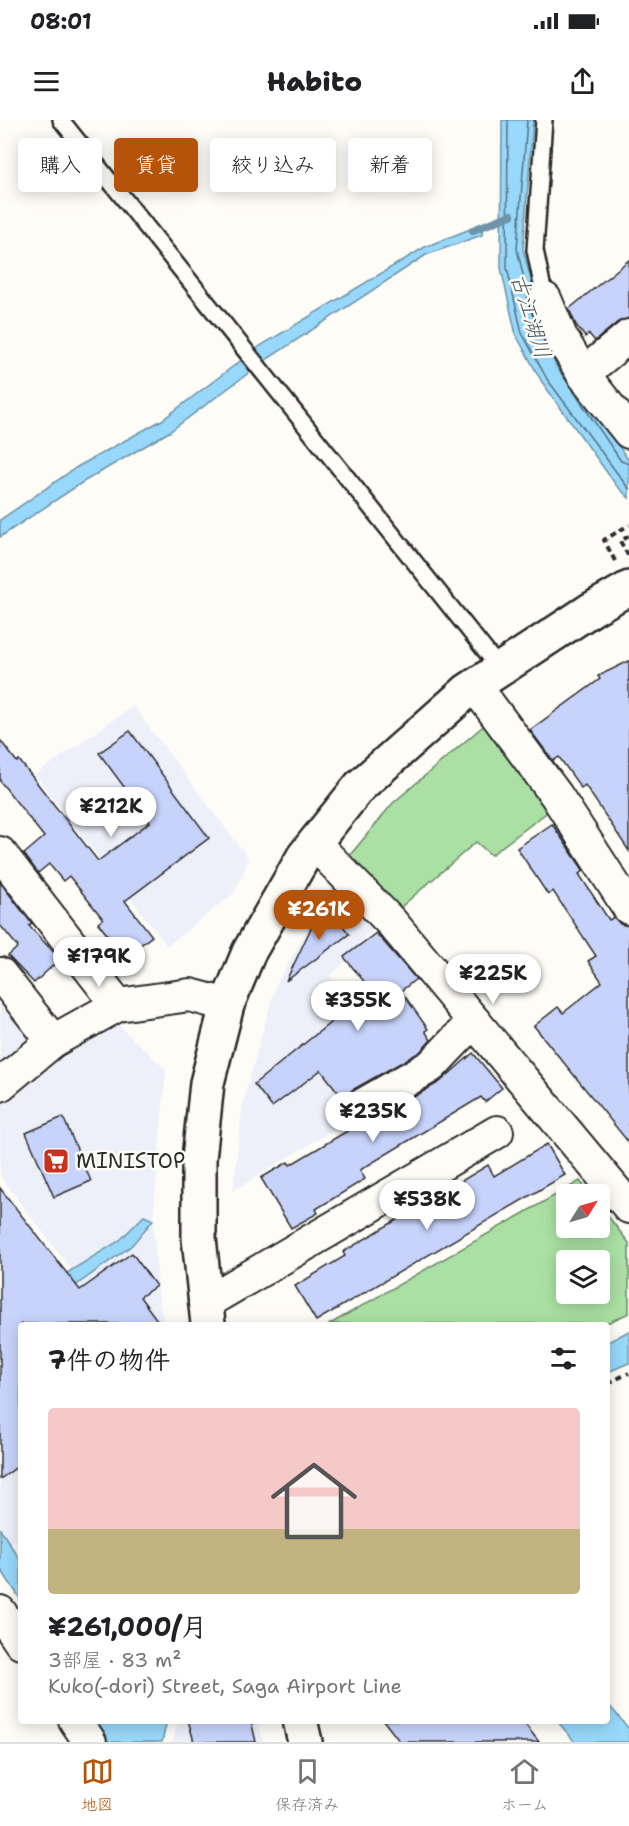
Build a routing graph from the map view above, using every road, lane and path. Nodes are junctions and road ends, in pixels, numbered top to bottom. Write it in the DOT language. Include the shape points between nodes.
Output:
graph roads {
  1 [pos="61,120"];
  2 [pos="544,120"];
  3 [pos="544,299"];
  4 [pos="629,336"];
  5 [pos="583,374"];
  6 [pos="629,432"];
  7 [pos="629,525"];
  8 [pos="629,536"];
  9 [pos="629,557"];
  10 [pos="622,575"];
  11 [pos="488,678"];
  12 [pos="314,843"];
  13 [pos="0,853"];
  14 [pos="629,908"];
  15 [pos="0,974"];
  16 [pos="118,1005"];
  17 [pos="227,1005"];
  18 [pos="474,1021"];
  19 [pos="53,1041"];
  20 [pos="0,1085"];
  21 [pos="361,1106"];
  22 [pos="497,1132"];
  23 [pos="629,1207"];
  24 [pos="206,1314"];
  25 [pos="629,1373"];
  26 [pos="610,1382"];
  27 [pos="0,1612"];
  28 [pos="18,1639"];
  29 [pos="78,1724"];
  30 [pos="301,1724"];
  31 [pos="90,1742"];
  32 [pos="305,1742"];
  1 -- 11 [label="lane" via="265,373"];
  2 -- 3 [label="lane" via="535,250"];
  3 -- 5 [label="street"];
  4 -- 5 [label="street"];
  5 -- 6 [label="street"];
  7 -- 10 [label="path" via="604,540"];
  8 -- 9 [label="path" via="620,541"];
  10 -- 11 [label="main road" via="592,609"];
  11 -- 12 [label="main road" via="360,786"];
  11 -- 14 [label="street" via="556,795"];
  12 -- 17 [label="main road" via="249,952"];
  12 -- 18 [label="street" via="393,923"];
  13 -- 16 [label="street"];
  15 -- 19 [label="street"];
  16 -- 17 [label="street" via="190,995"];
  16 -- 19 [label="street"];
  17 -- 24 [label="main road" via="207,1083 199,1159 199,1238"];
  18 -- 21 [label="street" via="431,1066"];
  18 -- 23 [label="street"];
  19 -- 20 [label="street"];
  22 -- 24 [label="street"];
  25 -- 26 [label="path"];
  27 -- 28 [label="street"];
  29 -- 31 [label="street"];
  30 -- 32 [label="main road"];
}
